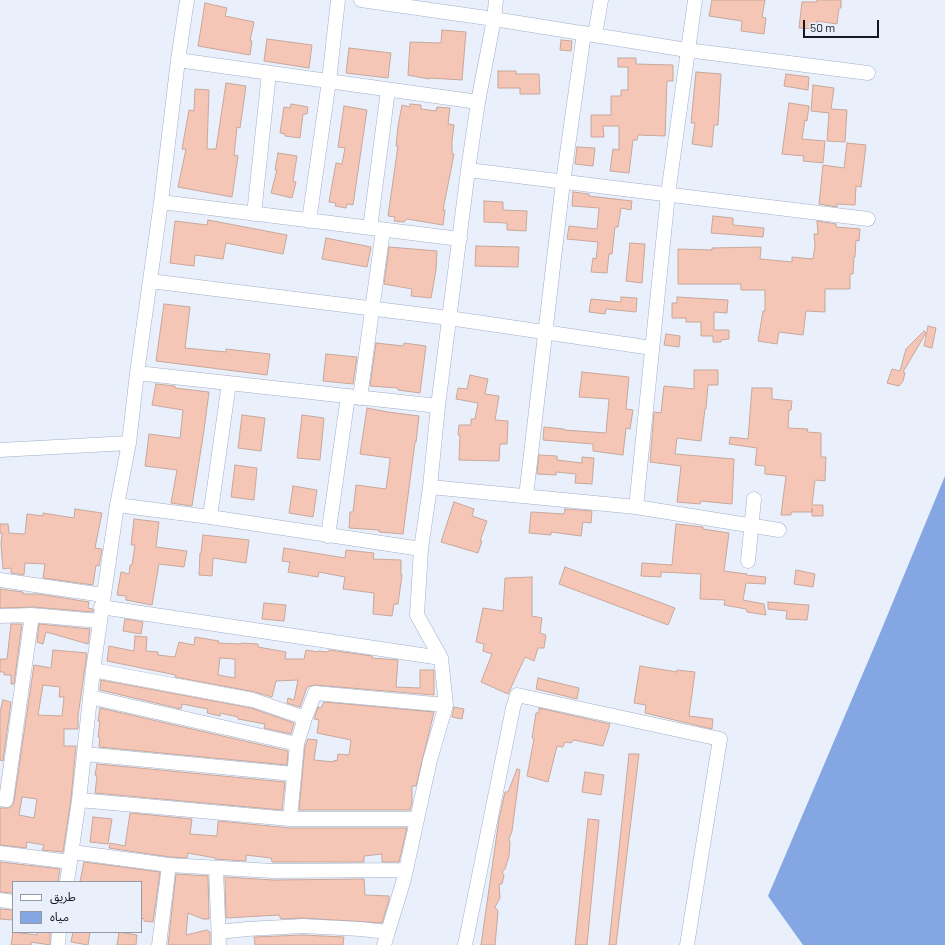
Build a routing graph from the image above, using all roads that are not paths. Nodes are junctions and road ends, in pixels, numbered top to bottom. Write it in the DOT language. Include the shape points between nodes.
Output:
graph roads {
  1 [pos="187,0"];
  2 [pos="338,0"];
  3 [pos="361,0"];
  4 [pos="496,0"];
  5 [pos="601,0"];
  6 [pos="695,0"];
  7 [pos="494,19"];
  8 [pos="589,34"];
  9 [pos="687,50"];
  10 [pos="178,60"];
  11 [pos="269,73"];
  12 [pos="868,73"];
  13 [pos="329,81"];
  14 [pos="388,90"];
  15 [pos="478,102"];
  16 [pos="468,170"];
  17 [pos="563,182"];
  18 [pos="668,194"];
  19 [pos="161,202"];
  20 [pos="254,214"];
  21 [pos="868,219"];
  22 [pos="309,221"];
  23 [pos="377,229"];
  24 [pos="460,239"];
  25 [pos="150,281"];
  26 [pos="372,308"];
  27 [pos="450,318"];
  28 [pos="544,332"];
  29 [pos="652,348"];
  30 [pos="137,373"];
  31 [pos="229,383"];
  32 [pos="354,397"];
  33 [pos="438,406"];
  34 [pos="129,443"];
  35 [pos="0,450"];
  36 [pos="430,486"];
  37 [pos="526,496"];
  38 [pos="754,499"];
  39 [pos="117,505"];
  40 [pos="636,507"];
  41 [pos="210,517"];
  42 [pos="751,526"];
  43 [pos="779,530"];
  44 [pos="328,536"];
  45 [pos="421,549"];
  46 [pos="748,561"];
  47 [pos="0,580"];
  48 [pos="102,601"];
  49 [pos="32,615"];
  50 [pos="0,616"];
  51 [pos="99,621"];
  52 [pos="441,658"];
  53 [pos="93,670"];
  54 [pos="90,697"];
  55 [pos="446,705"];
  56 [pos="305,718"];
  57 [pos="297,744"];
  58 [pos="84,754"];
  59 [pos="294,774"];
  60 [pos="0,799"];
  61 [pos="80,800"];
  62 [pos="290,819"];
  63 [pos="416,819"];
  64 [pos="0,853"];
  65 [pos="71,857"];
  66 [pos="169,865"];
  67 [pos="216,868"];
  68 [pos="406,870"];
  69 [pos="67,881"];
  70 [pos="0,900"];
  71 [pos="12,902"];
  72 [pos="59,933"];
  73 [pos="386,938"];
  74 [pos="219,939"];
  75 [pos="58,945"];
  76 [pos="158,945"];
  77 [pos="465,945"];
  78 [pos="687,945"];
  1 -- 10 [label="street"];
  2 -- 13 [label="street"];
  3 -- 7 [label="street"];
  4 -- 7 [label="street"];
  5 -- 8 [label="street"];
  6 -- 9 [label="street"];
  7 -- 8 [label="street"];
  7 -- 15 [label="street"];
  8 -- 9 [label="street"];
  8 -- 17 [label="street"];
  9 -- 12 [label="street"];
  9 -- 18 [label="street"];
  10 -- 11 [label="street"];
  10 -- 19 [label="street"];
  11 -- 13 [label="street"];
  11 -- 20 [label="street"];
  13 -- 14 [label="street"];
  13 -- 22 [label="street"];
  14 -- 15 [label="street"];
  14 -- 23 [label="street"];
  15 -- 16 [label="street"];
  16 -- 17 [label="street"];
  16 -- 24 [label="street"];
  17 -- 18 [label="street"];
  17 -- 28 [label="street"];
  18 -- 21 [label="street"];
  18 -- 29 [label="street"];
  19 -- 20 [label="street"];
  19 -- 25 [label="street"];
  20 -- 22 [label="street"];
  22 -- 23 [label="street"];
  23 -- 24 [label="street"];
  23 -- 26 [label="street"];
  24 -- 27 [label="street"];
  25 -- 26 [label="street"];
  25 -- 30 [label="street"];
  26 -- 27 [label="street"];
  26 -- 32 [label="street"];
  27 -- 28 [label="street"];
  27 -- 33 [label="street"];
  28 -- 29 [label="street"];
  28 -- 37 [label="street"];
  29 -- 40 [label="street"];
  30 -- 31 [label="street"];
  30 -- 34 [label="street"];
  31 -- 32 [label="street"];
  31 -- 41 [label="street"];
  32 -- 33 [label="street"];
  32 -- 44 [label="street"];
  33 -- 36 [label="street"];
  34 -- 35 [label="street"];
  34 -- 39 [label="street"];
  36 -- 37 [label="street"];
  36 -- 45 [label="street"];
  37 -- 40 [label="street"];
  38 -- 42 [label="street"];
  39 -- 41 [label="street"];
  39 -- 48 [label="street"];
  40 -- 42 [label="street"];
  41 -- 44 [label="street"];
  42 -- 43 [label="street"];
  42 -- 46 [label="street"];
  44 -- 45 [label="street"];
  45 -- 52 [label="street" via="418,616"];
  47 -- 48 [label="street"];
  48 -- 51 [label="street"];
  48 -- 52 [label="street"];
  49 -- 50 [label="street"];
  49 -- 51 [label="street"];
  49 -- 60 [label="street" via="6,800"];
  51 -- 53 [label="street"];
  52 -- 55 [label="street"];
  53 -- 54 [label="street"];
  53 -- 56 [label="street" via="253,700"];
  54 -- 57 [label="street"];
  54 -- 58 [label="street"];
  55 -- 56 [label="street" via="315,693"];
  55 -- 63 [label="street"];
  56 -- 57 [label="street"];
  57 -- 59 [label="street"];
  58 -- 59 [label="street"];
  58 -- 61 [label="street"];
  59 -- 62 [label="street"];
  61 -- 62 [label="street"];
  61 -- 65 [label="street"];
  62 -- 63 [label="street"];
  63 -- 68 [label="street"];
  64 -- 65 [label="street"];
  65 -- 66 [label="street"];
  65 -- 69 [label="street"];
  66 -- 67 [label="street"];
  66 -- 76 [label="street"];
  67 -- 68 [label="street" via="274,871"];
  67 -- 74 [label="street"];
  68 -- 73 [label="street"];
  70 -- 71 [label="street"];
  72 -- 75 [label="street"];
  73 -- 74 [label="street" via="332,927 303,926 261,928"];
  77 -- 78 [label="street" via="517,695 720,739"];
}
